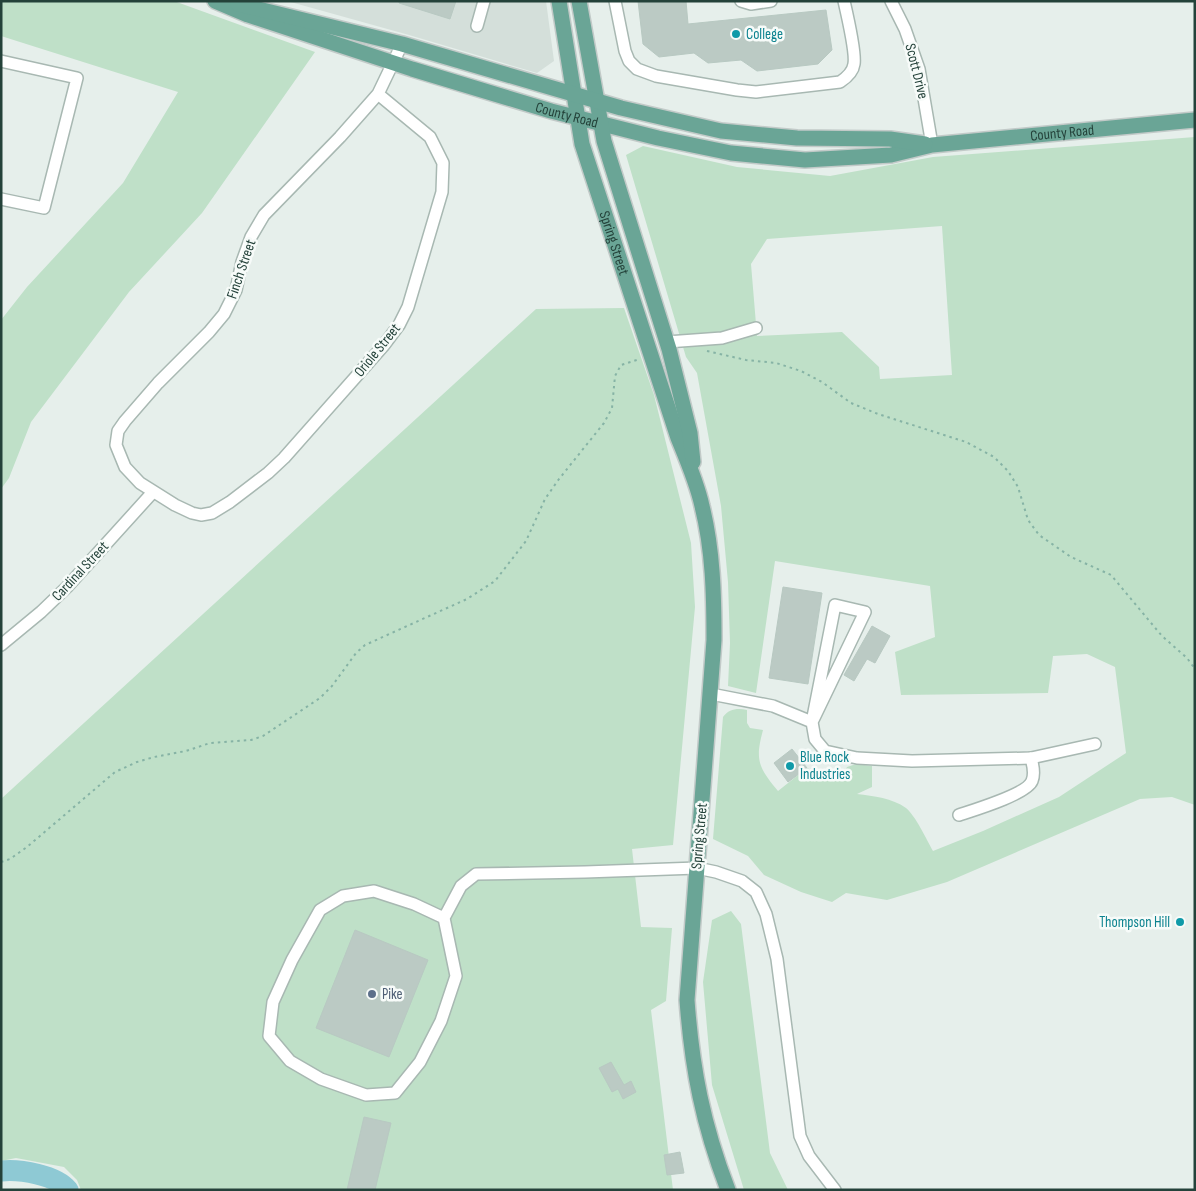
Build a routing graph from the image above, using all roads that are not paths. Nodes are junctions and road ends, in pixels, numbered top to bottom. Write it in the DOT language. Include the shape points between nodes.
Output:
graph roads {
  1 [pos="215,1"];
  2 [pos="224,1"];
  3 [pos="484,1"];
  4 [pos="559,1"];
  5 [pos="579,1"];
  6 [pos="615,1"];
  7 [pos="741,1"];
  8 [pos="771,1"];
  9 [pos="844,1"];
  10 [pos="891,1"];
  11 [pos="478,26"];
  12 [pos="402,44"];
  13 [pos="1,61"];
  14 [pos="393,63"];
  15 [pos="378,94"];
  16 [pos="574,94"];
  17 [pos="597,101"];
  18 [pos="577,118"];
  19 [pos="1195,120"];
  20 [pos="601,124"];
  21 [pos="932,145"];
  22 [pos="1,199"];
  23 [pos="756,328"];
  24 [pos="667,342"];
  25 [pos="694,478"];
  26 [pos="153,492"];
  27 [pos="1,645"];
  28 [pos="711,694"];
  29 [pos="812,722"];
  30 [pos="1095,744"];
  31 [pos="1031,758"];
  32 [pos="959,815"];
  33 [pos="697,868"];
  34 [pos="444,918"];
  35 [pos="728,1190"];
  36 [pos="835,1190"];
  1 -- 14 [label="main road, County Road"];
  2 -- 12 [label="main road, County Road"];
  3 -- 11 [label="street"];
  4 -- 16 [label="main road, Spring Street"];
  5 -- 17 [label="main road, Spring Street"];
  6 -- 9 [label="street" via="625,51 637,69 656,76 756,92 840,82 848,76 854,64 854,54"];
  7 -- 8 [label="street" via="751,4"];
  10 -- 21 [label="street, Scott Drive" via="905,28 919,69"];
  12 -- 14 [label="street, Finch Street"];
  12 -- 16 [label="main road, County Road"];
  13 -- 22 [label="street" via="76,78 44,208"];
  14 -- 15 [label="street, Finch Street"];
  14 -- 18 [label="main road, County Road"];
  15 -- 26 [label="street, Finch Street" via="264,215 251,237 236,290 224,314 118,431 116,445 125,467"];
  15 -- 26 [label="street, Oriole Street" via="430,137 443,163 442,192 408,307 399,325 284,458 230,502 212,514 201,515"];
  16 -- 17 [label="main road, County Road"];
  16 -- 18 [label="main road, Spring Street"];
  17 -- 20 [label="main road, Spring Street"];
  17 -- 21 [label="main road, County Road" via="721,131 797,138 890,139"];
  18 -- 20 [label="main road, County Road"];
  18 -- 25 [label="main road, Spring Street" via="582,144"];
  19 -- 21 [label="main road, County Road"];
  20 -- 21 [label="main road, County Road" via="730,153 805,160 891,156"];
  20 -- 24 [label="main road, Spring Street"];
  23 -- 24 [label="street" via="722,338"];
  24 -- 25 [label="main road, Spring Street" via="690,433"];
  25 -- 28 [label="main road, Spring Street" via="703,508 714,598"];
  26 -- 27 [label="street, Cardinal Street" via="67,587"];
  28 -- 29 [label="street" via="773,706"];
  28 -- 33 [label="main road, Spring Street"];
  29 -- 29 [label="street" via="841,663 865,612 835,605"];
  29 -- 31 [label="street" via="815,739 820,746 825,751 843,756 912,761"];
  30 -- 31 [label="street"];
  31 -- 32 [label="street" via="1032,782 1024,791"];
  33 -- 34 [label="street" via="476,874 461,886"];
  33 -- 35 [label="main road, Spring Street" via="688,971 689,1023 700,1102"];
  33 -- 36 [label="street" via="742,881 756,892 766,914 777,959 800,1136 809,1156"];
  34 -- 34 [label="street" via="456,976 441,1021 420,1062 395,1092 366,1095 321,1079 290,1061 269,1036 273,1002 320,910 343,896 374,891"];
}
